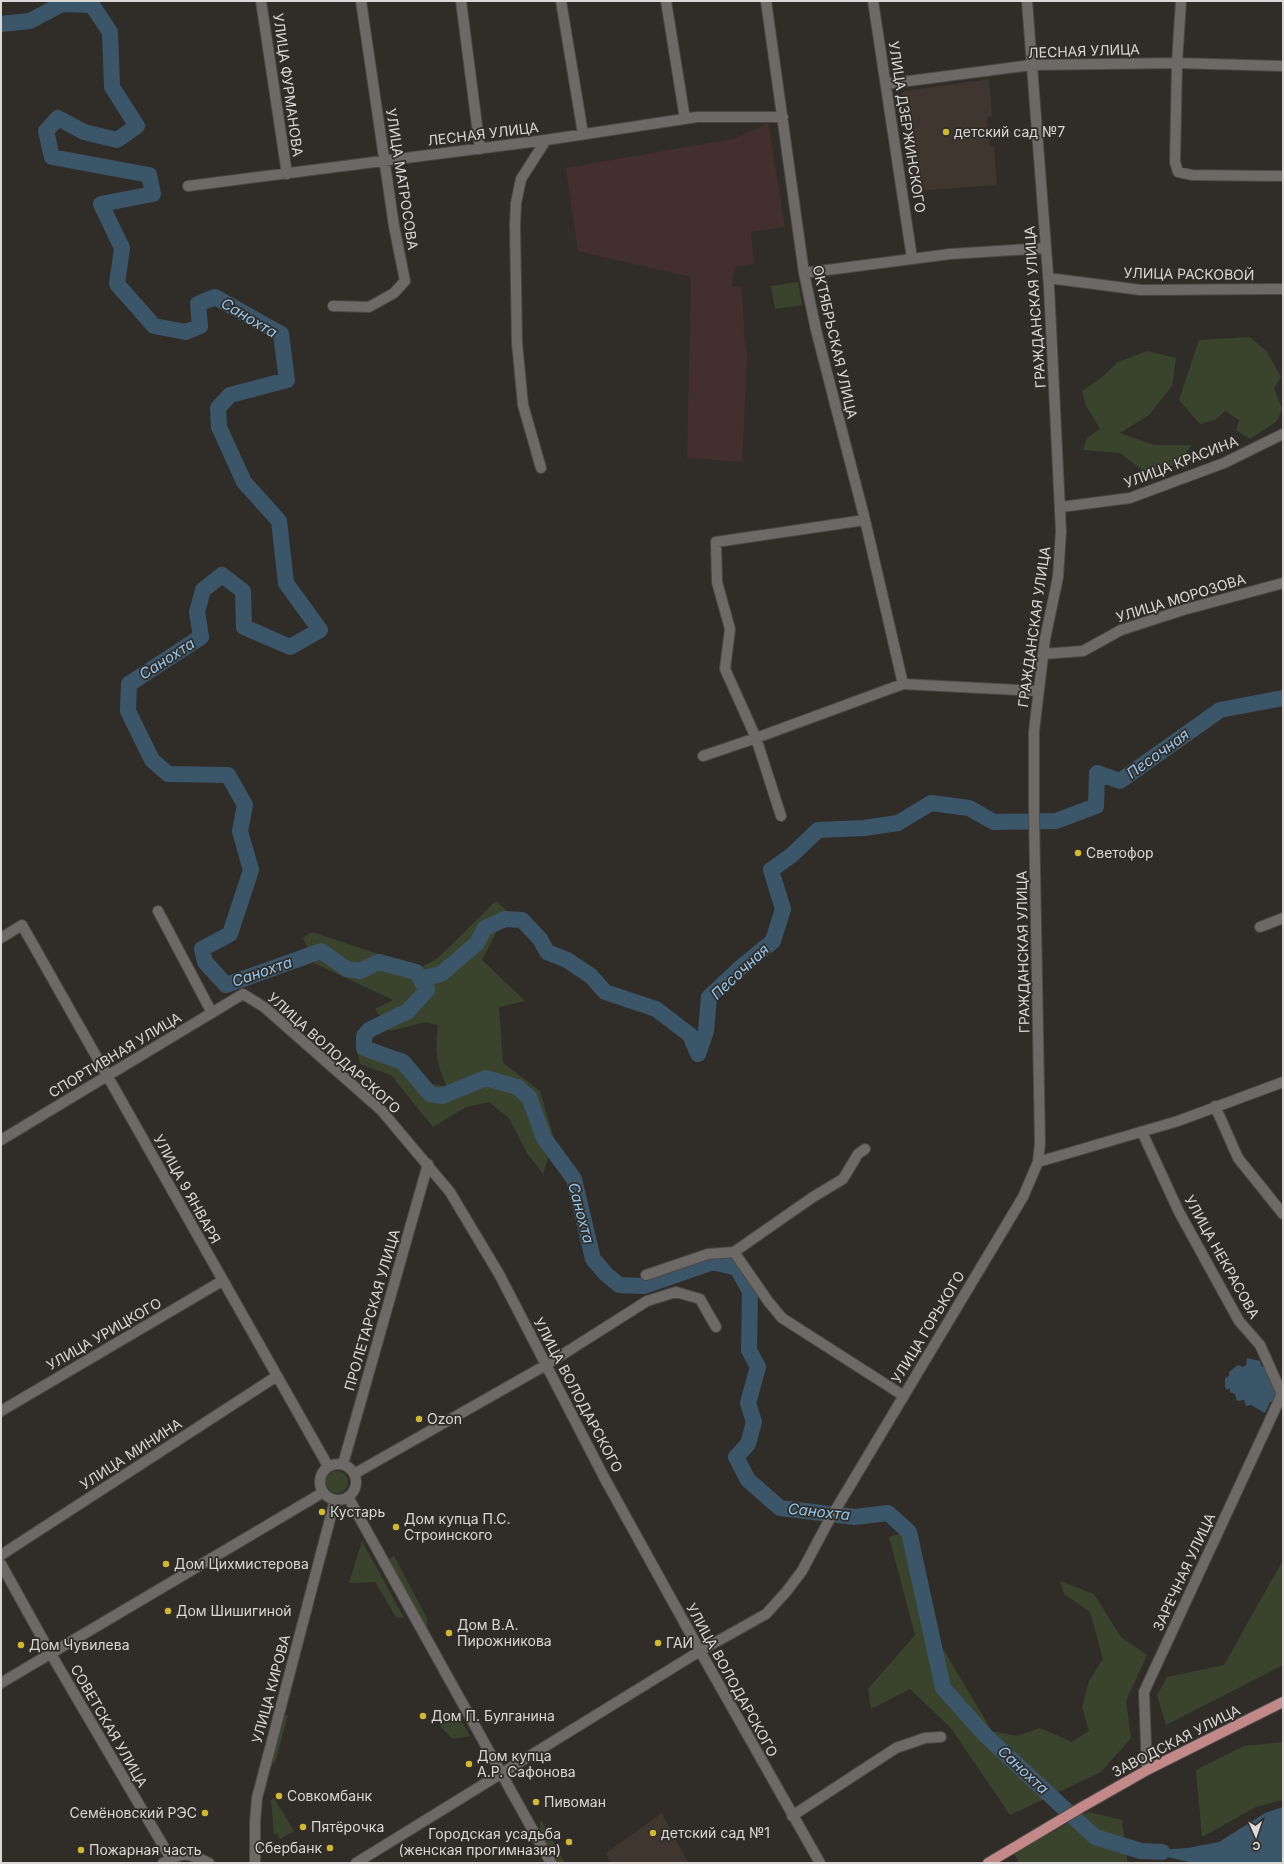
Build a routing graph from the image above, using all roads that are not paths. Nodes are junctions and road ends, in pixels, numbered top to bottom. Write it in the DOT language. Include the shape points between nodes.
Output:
graph roads {
  1 [pos="261,1"];
  2 [pos="361,1"];
  3 [pos="461,1"];
  4 [pos="561,1"];
  5 [pos="666,1"];
  6 [pos="766,1"];
  7 [pos="873,1"];
  8 [pos="1027,1"];
  9 [pos="1181,1"];
  10 [pos="1177,63"];
  11 [pos="1032,65"];
  12 [pos="1283,66"];
  13 [pos="886,84"];
  14 [pos="783,117"];
  15 [pos="685,119"];
  16 [pos="583,134"];
  17 [pos="546,140"];
  18 [pos="480,149"];
  19 [pos="384,161"];
  20 [pos="286,174"];
  21 [pos="1283,176"];
  22 [pos="188,186"];
  23 [pos="1046,248"];
  24 [pos="912,258"];
  25 [pos="804,273"];
  26 [pos="1048,278"];
  27 [pos="1283,289"];
  28 [pos="333,306"];
  29 [pos="1283,434"];
  30 [pos="541,468"];
  31 [pos="1061,507"];
  32 [pos="865,520"];
  33 [pos="1283,583"];
  34 [pos="1043,654"];
  35 [pos="902,684"];
  36 [pos="1039,691"];
  37 [pos="756,738"];
  38 [pos="703,756"];
  39 [pos="781,816"];
  40 [pos="158,911"];
  41 [pos="1283,918"];
  42 [pos="1260,927"];
  43 [pos="1,938"];
  44 [pos="243,994"];
  45 [pos="212,1013"];
  46 [pos="108,1076"];
  47 [pos="1283,1082"];
  48 [pos="1215,1106"];
  49 [pos="1142,1132"];
  50 [pos="1,1140"];
  51 [pos="865,1149"];
  52 [pos="1038,1162"];
  53 [pos="428,1164"];
  54 [pos="1283,1214"];
  55 [pos="734,1252"];
  56 [pos="646,1275"];
  57 [pos="222,1281"];
  58 [pos="716,1327"];
  59 [pos="546,1365"];
  60 [pos="277,1376"];
  61 [pos="1283,1394"];
  62 [pos="904,1396"];
  63 [pos="1,1411"];
  64 [pos="343,1464"];
  65 [pos="328,1466"];
  66 [pos="354,1474"];
  67 [pos="322,1493"];
  68 [pos="348,1497"];
  69 [pos="335,1500"];
  70 [pos="1,1555"];
  71 [pos="1,1564"];
  72 [pos="700,1651"];
  73 [pos="51,1654"];
  74 [pos="1,1683"];
  75 [pos="1283,1702"];
  76 [pos="941,1737"];
  77 [pos="1147,1770"];
  78 [pos="501,1774"];
  79 [pos="792,1816"];
  80 [pos="167,1861"];
  81 [pos="209,1863"];
  82 [pos="255,1863"];
  83 [pos="356,1863"];
  84 [pos="551,1863"];
  85 [pos="820,1863"];
  86 [pos="988,1863"];
  1 -- 20 [label="street, УЛИЦА ФУРМАНОВА"];
  2 -- 19 [label="street, УЛИЦА МАТРОСОВА"];
  3 -- 18 [label="street"];
  4 -- 16 [label="street"];
  5 -- 15 [label="street"];
  6 -- 14 [label="street, ОКТЯБРЬСКАЯ УЛИЦА"];
  7 -- 13 [label="street, УЛИЦА ДЗЕРЖИНСКОГО"];
  8 -- 11 [label="street, ГРАЖДАНСКАЯ УЛИЦА"];
  9 -- 10 [label="street"];
  10 -- 11 [label="street, ЛЕСНАЯ УЛИЦА"];
  10 -- 12 [label="street, ЛЕСНАЯ УЛИЦА"];
  10 -- 21 [label="street" via="1175,162 1178,172 1192,175"];
  11 -- 13 [label="street, ЛЕСНАЯ УЛИЦА"];
  11 -- 23 [label="street, ГРАЖДАНСКАЯ УЛИЦА"];
  13 -- 24 [label="street, УЛИЦА ДЗЕРЖИНСКОГО"];
  14 -- 15 [label="street, ЛЕСНАЯ УЛИЦА"];
  14 -- 25 [label="street, ОКТЯБРЬСКАЯ УЛИЦА"];
  15 -- 16 [label="street, ЛЕСНАЯ УЛИЦА"];
  16 -- 17 [label="street, ЛЕСНАЯ УЛИЦА"];
  17 -- 18 [label="street, ЛЕСНАЯ УЛИЦА"];
  17 -- 30 [label="street" via="521,179 515,225 517,343 523,405"];
  18 -- 19 [label="street, ЛЕСНАЯ УЛИЦА"];
  19 -- 20 [label="street, ЛЕСНАЯ УЛИЦА"];
  19 -- 28 [label="street, УЛИЦА МАТРОСОВА" via="405,281 394,293 369,306"];
  20 -- 22 [label="street, ЛЕСНАЯ УЛИЦА"];
  23 -- 24 [label="street"];
  23 -- 26 [label="street, ГРАЖДАНСКАЯ УЛИЦА"];
  24 -- 25 [label="street"];
  25 -- 32 [label="street, ОКТЯБРЬСКАЯ УЛИЦА" via="816,330"];
  26 -- 27 [label="street, УЛИЦА РАСКОВОЙ" via="1141,290"];
  26 -- 31 [label="street, ГРАЖДАНСКАЯ УЛИЦА"];
  29 -- 31 [label="street, УЛИЦА КРАСИНА" via="1224,464 1130,498"];
  31 -- 34 [label="street, ГРАЖДАНСКАЯ УЛИЦА" via="1058,577"];
  32 -- 35 [label="street, ОКТЯБРЬСКАЯ УЛИЦА"];
  32 -- 37 [label="street" via="716,542 717,582 730,629 725,670"];
  33 -- 34 [label="street, УЛИЦА МОРОЗОВА" via="1121,630 1083,651"];
  34 -- 36 [label="street, ГРАЖДАНСКАЯ УЛИЦА"];
  35 -- 36 [label="street"];
  35 -- 37 [label="street"];
  36 -- 52 [label="street, ГРАЖДАНСКАЯ УЛИЦА" via="1034,731 1040,1143"];
  37 -- 38 [label="street"];
  37 -- 39 [label="street"];
  40 -- 45 [label="street"];
  41 -- 42 [label="street"];
  43 -- 46 [label="street, УЛИЦА 9 ЯНВАРЯ" via="22,926"];
  44 -- 45 [label="street, СПОРТИВНАЯ УЛИЦА"];
  44 -- 53 [label="street, УЛИЦА ВОЛОДАРСКОГО" via="264,1007 381,1110"];
  45 -- 46 [label="street, СПОРТИВНАЯ УЛИЦА"];
  46 -- 50 [label="street, СПОРТИВНАЯ УЛИЦА"];
  46 -- 57 [label="street, УЛИЦА 9 ЯНВАРЯ"];
  47 -- 48 [label="street"];
  48 -- 49 [label="street"];
  48 -- 54 [label="street" via="1238,1158"];
  49 -- 52 [label="street"];
  49 -- 61 [label="street, УЛИЦА НЕКРАСОВА" via="1179,1212 1239,1321 1260,1345"];
  51 -- 55 [label="street" via="858,1154 843,1179"];
  52 -- 62 [label="street, УЛИЦА ГОРЬКОГО" via="1023,1197"];
  53 -- 59 [label="street, УЛИЦА ВОЛОДАРСКОГО" via="450,1192 499,1274"];
  53 -- 64 [label="street, ПРОЛЕТАРСКАЯ УЛИЦА"];
  55 -- 56 [label="street" via="708,1254"];
  55 -- 62 [label="street" via="782,1318"];
  57 -- 60 [label="street, УЛИЦА 9 ЯНВАРЯ"];
  57 -- 63 [label="street, УЛИЦА УРИЦКОГО"];
  58 -- 59 [label="street" via="700,1299 676,1292 647,1301"];
  59 -- 66 [label="street"];
  59 -- 72 [label="street, УЛИЦА ВОЛОДАРСКОГО" via="605,1479"];
  60 -- 65 [label="street, УЛИЦА 9 ЯНВАРЯ"];
  60 -- 70 [label="street, УЛИЦА МИНИНА"];
  61 -- 77 [label="street, ЗАРЕЧНАЯ УЛИЦА" via="1144,1692"];
  62 -- 72 [label="street, УЛИЦА ГОРЬКОГО" via="827,1524 802,1571 786,1592 766,1614"];
  64 -- 65 [label="street" via="335,1463"];
  64 -- 66 [label="street"];
  65 -- 67 [label="street" via="320,1475"];
  66 -- 68 [label="street" via="355,1489"];
  67 -- 69 [label="street"];
  67 -- 73 [label="street"];
  68 -- 69 [label="street"];
  68 -- 78 [label="street"];
  69 -- 82 [label="street, УЛИЦА КИРОВА" via="257,1798"];
  71 -- 73 [label="street, СОВЕТСКАЯ УЛИЦА"];
  72 -- 78 [label="street, УЛИЦА ГОРЬКОГО"];
  72 -- 79 [label="street, УЛИЦА ВОЛОДАРСКОГО"];
  73 -- 74 [label="street"];
  73 -- 80 [label="street, СОВЕТСКАЯ УЛИЦА"];
  75 -- 77 [label="main road, ЗАВОДСКАЯ УЛИЦА"];
  76 -- 79 [label="street" via="925,1738 896,1748"];
  77 -- 86 [label="main road, ЗАВОДСКАЯ УЛИЦА"];
  78 -- 83 [label="street, УЛИЦА ГОРЬКОГО"];
  78 -- 84 [label="street"];
  79 -- 85 [label="street, УЛИЦА ВОЛОДАРСКОГО"];
  80 -- 81 [label="street" via="186,1854"];
}
